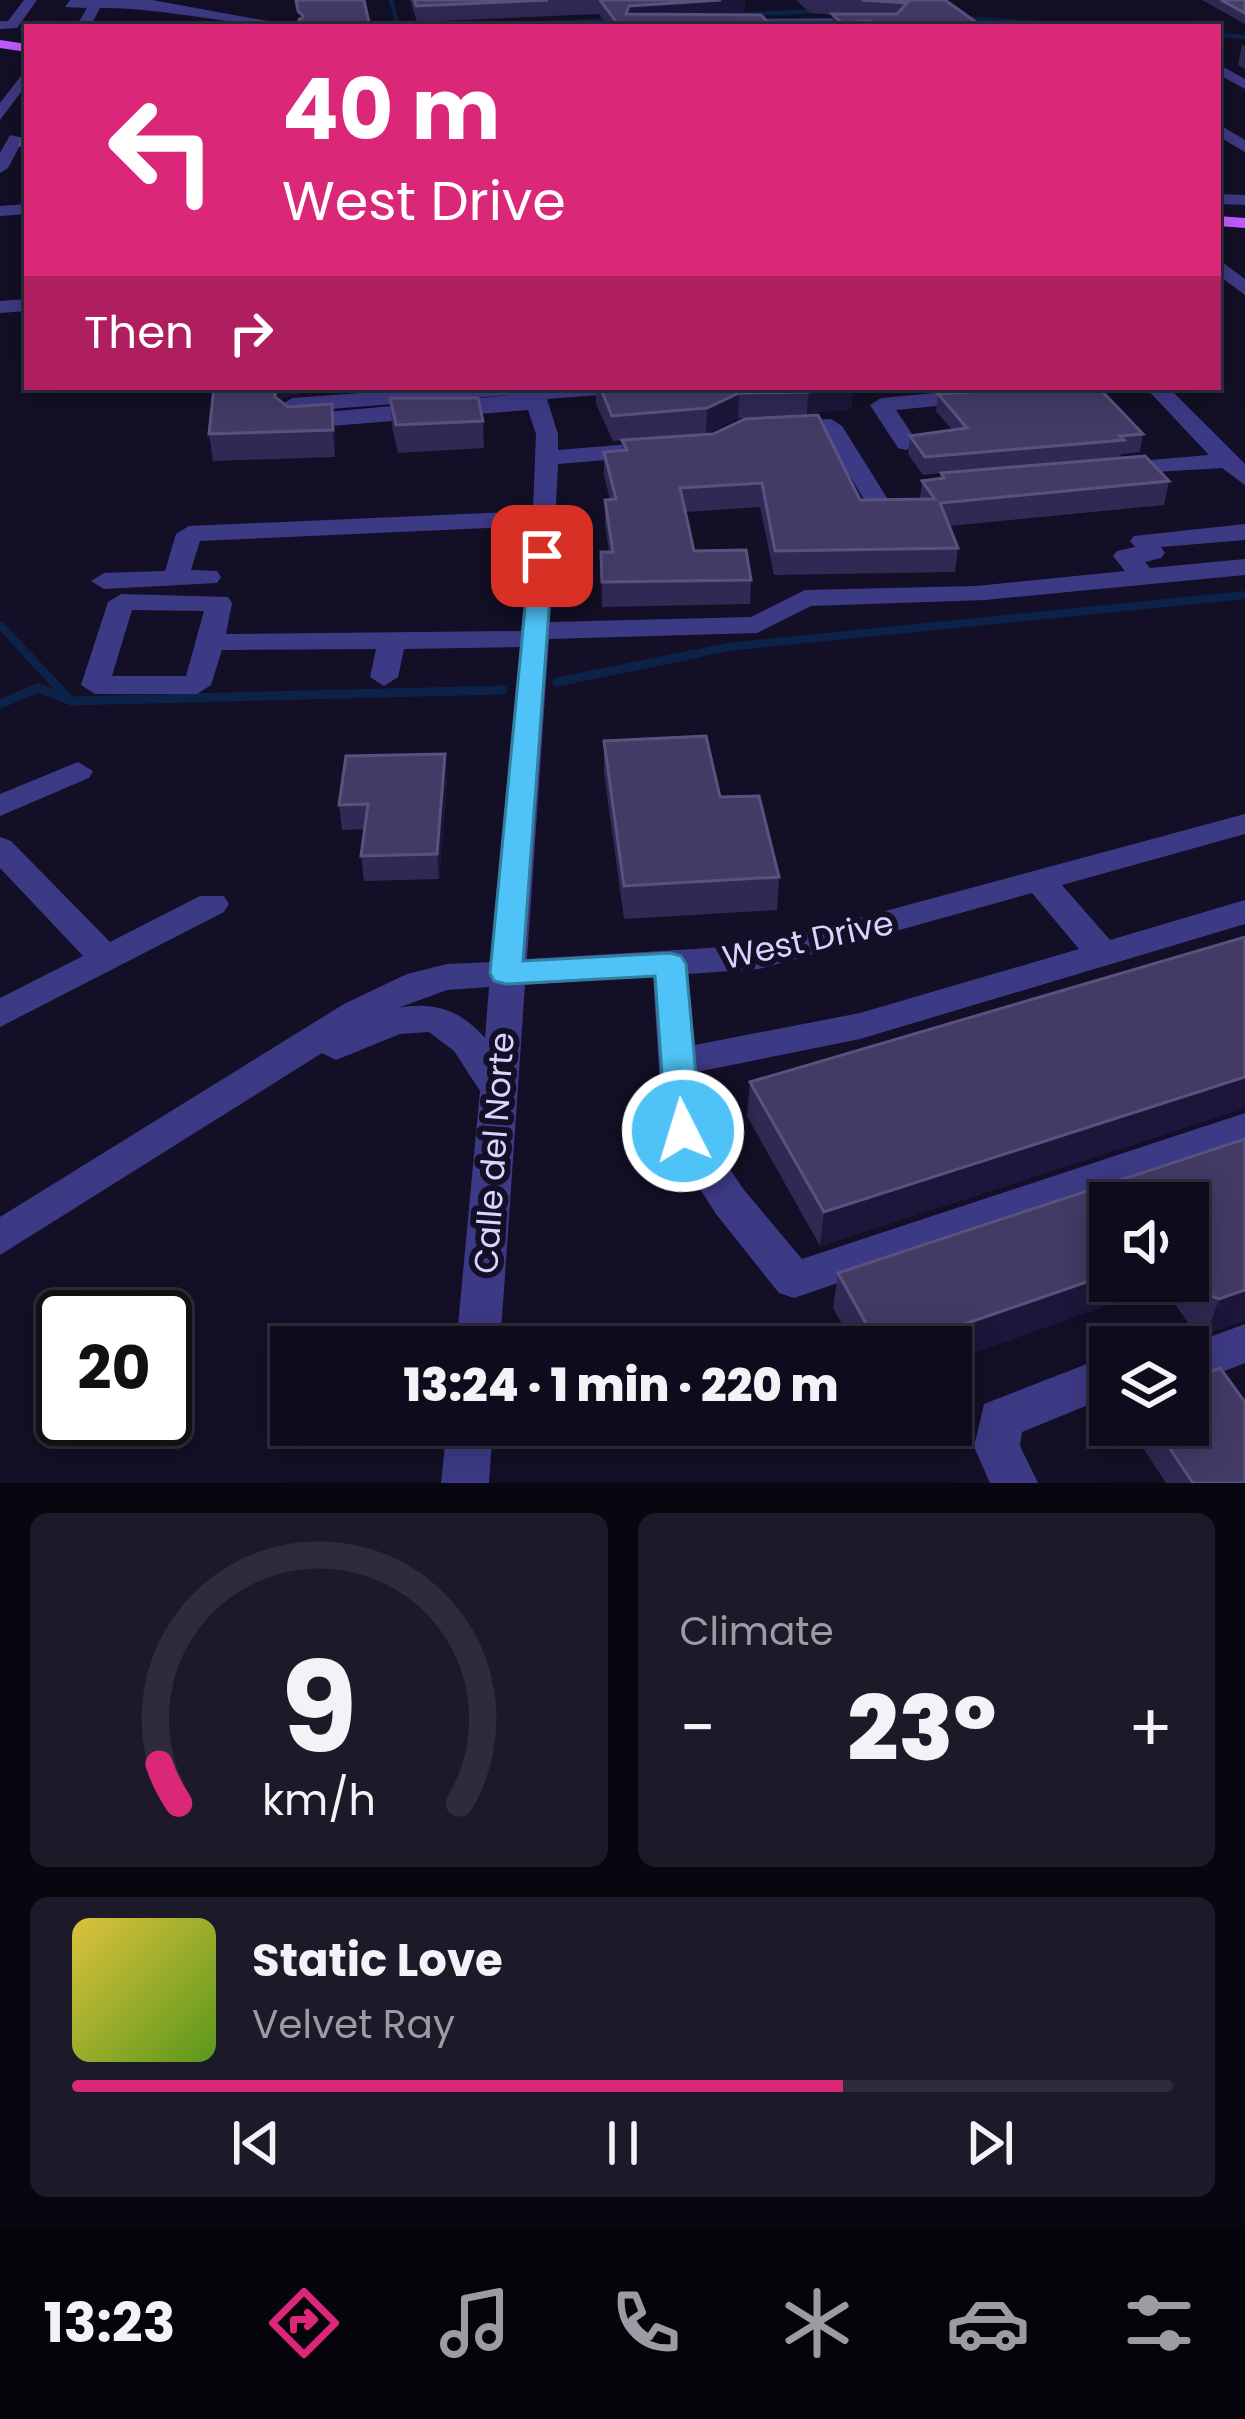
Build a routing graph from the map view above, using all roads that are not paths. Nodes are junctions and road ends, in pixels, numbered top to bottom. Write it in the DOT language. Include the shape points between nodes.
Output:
graph roads {
  1 [pos="31,0"];
  2 [pos="95,4"];
  3 [pos="68,7"];
  4 [pos="783,18"];
  5 [pos="895,23"];
  6 [pos="85,24"];
  7 [pos="272,24"];
  8 [pos="717,24"];
  9 [pos="0,25"];
  10 [pos="24,62"];
  11 [pos="6,65"];
  12 [pos="13,95"];
  13 [pos="0,115"];
  14 [pos="14,137"];
  15 [pos="0,170"];
  16 [pos="1222,258"];
  17 [pos="1245,289"];
  18 [pos="457,390"];
  19 [pos="484,390"];
  20 [pos="572,390"];
  21 [pos="1159,390"];
  22 [pos="534,393"];
  23 [pos="993,395"];
  24 [pos="761,429"];
  25 [pos="906,443"];
  26 [pos="665,449"];
  27 [pos="548,458"];
  28 [pos="1236,469"];
  29 [pos="1084,472"];
  30 [pos="877,501"];
  31 [pos="545,518"];
  32 [pos="1245,519"];
  33 [pos="1245,567"];
  34 [pos="1144,577"];
  35 [pos="176,578"];
  36 [pos="208,578"];
  37 [pos="104,580"];
  38 [pos="534,634"];
  39 [pos="392,640"];
  40 [pos="211,642"];
  41 [pos="384,677"];
  42 [pos="78,770"];
  43 [pos="0,806"];
  44 [pos="1245,824"];
  45 [pos="0,848"];
  46 [pos="1040,881"];
  47 [pos="212,904"];
  48 [pos="1245,912"];
  49 [pos="1103,954"];
  50 [pos="106,959"];
  51 [pos="670,964"];
  52 [pos="506,973"];
  53 [pos="0,1014"];
  54 [pos="678,1062"];
  55 [pos="280,1066"];
  56 [pos="501,1095"];
  57 [pos="1245,1128"];
  58 [pos="0,1238"];
  59 [pos="480,1326"];
  60 [pos="1241,1351"];
  61 [pos="1209,1358"];
  62 [pos="1089,1383"];
  63 [pos="468,1446"];
  64 [pos="465,1483"];
  65 [pos="1014,1483"];
  1 -- 9 [label="street" via="13,25"];
  2 -- 3 [label="street"];
  2 -- 6 [label="street"];
  2 -- 7 [label="street" via="159,4"];
  4 -- 5 [label="street"];
  4 -- 8 [label="street"];
  10 -- 11 [label="street"];
  12 -- 13 [label="street"];
  14 -- 15 [label="street"];
  16 -- 17 [label="street"];
  18 -- 22 [label="street" via="292,405 294,422"];
  19 -- 22 [label="street"];
  20 -- 22 [label="street"];
  21 -- 28 [label="street"];
  22 -- 27 [label="street, Calle del Norte"];
  23 -- 25 [label="street" via="881,405"];
  24 -- 30 [label="street" via="831,426"];
  26 -- 27 [label="street"];
  27 -- 31 [label="street, Calle del Norte"];
  28 -- 29 [label="street"];
  31 -- 35 [label="street" via="189,534"];
  31 -- 38 [label="street, Calle del Norte"];
  32 -- 34 [label="street" via="1233,520 1245,532 1143,542 1152,553 1126,556"];
  33 -- 34 [label="street"];
  34 -- 38 [label="street" via="805,598 758,625"];
  35 -- 36 [label="street"];
  35 -- 37 [label="street"];
  38 -- 39 [label="street"];
  38 -- 52 [label="street, Calle del Norte"];
  39 -- 40 [label="street"];
  39 -- 41 [label="street"];
  40 -- 40 [label="street" via="219,603 122,602 94,685 197,685"];
  42 -- 43 [label="street"];
  44 -- 46 [label="street, West Drive"];
  45 -- 50 [label="street"];
  46 -- 49 [label="street"];
  46 -- 51 [label="street, West Drive" via="759,957"];
  47 -- 50 [label="street"];
  48 -- 49 [label="street"];
  49 -- 54 [label="street" via="860,1026"];
  50 -- 53 [label="street"];
  51 -- 52 [label="street, West Drive"];
  51 -- 54 [label="street"];
  52 -- 55 [label="street, West Drive" via="406,987"];
  52 -- 56 [label="street, Calle del Norte"];
  54 -- 57 [label="street" via="683,1131 794,1280"];
  55 -- 56 [label="street" via="391,1022 426,1018 460,1030"];
  55 -- 58 [label="street, West Drive"];
  56 -- 59 [label="street, Calle del Norte"];
  60 -- 61 [label="street"];
  62 -- 65 [label="street" via="1000,1419 998,1447"];
  63 -- 64 [label="street"];
}
